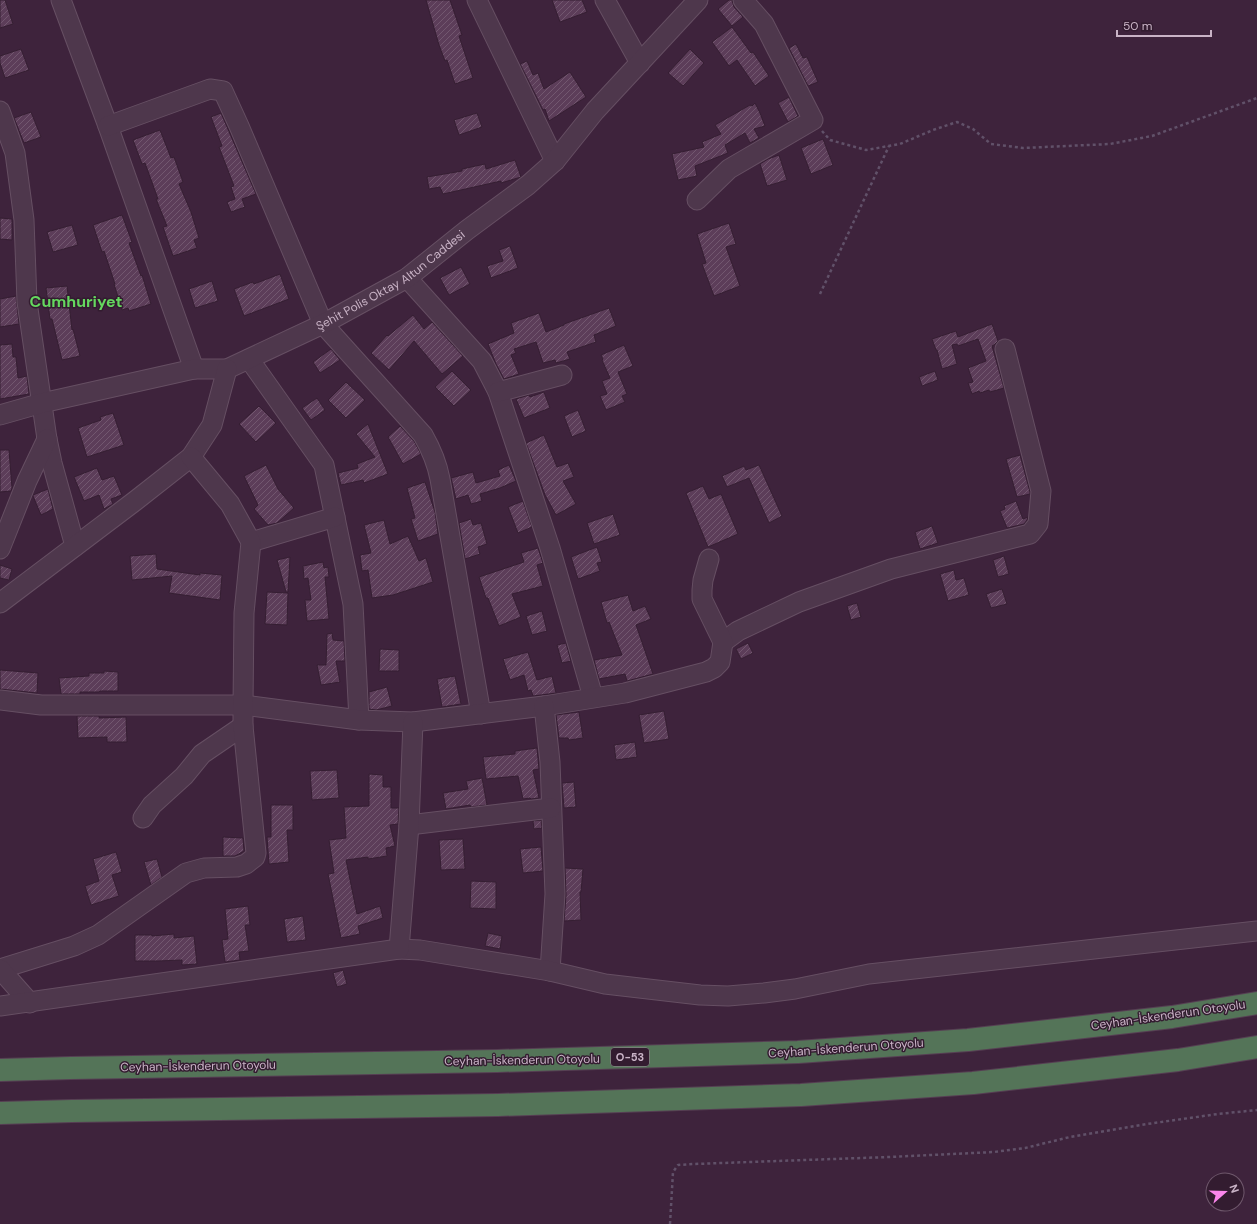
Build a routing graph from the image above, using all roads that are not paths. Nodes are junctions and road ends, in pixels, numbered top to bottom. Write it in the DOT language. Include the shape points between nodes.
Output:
graph roads {
  1 [pos="61,0"];
  2 [pos="477,0"];
  3 [pos="605,0"];
  4 [pos="698,0"];
  5 [pos="743,0"];
  6 [pos="640,63"];
  7 [pos="0,111"];
  8 [pos="108,126"];
  9 [pos="7,153"];
  10 [pos="554,160"];
  11 [pos="697,200"];
  12 [pos="407,278"];
  13 [pos="323,324"];
  14 [pos="1005,349"];
  15 [pos="249,359"];
  16 [pos="194,369"];
  17 [pos="226,369"];
  18 [pos="562,375"];
  19 [pos="498,392"];
  20 [pos="42,402"];
  21 [pos="0,414"];
  22 [pos="47,439"];
  23 [pos="191,457"];
  24 [pos="335,517"];
  25 [pos="2,540"];
  26 [pos="251,542"];
  27 [pos="75,546"];
  28 [pos="709,559"];
  29 [pos="0,602"];
  30 [pos="723,642"];
  31 [pos="593,698"];
  32 [pos="0,700"];
  33 [pos="242,706"];
  34 [pos="544,706"];
  35 [pos="481,714"];
  36 [pos="360,720"];
  37 [pos="413,722"];
  38 [pos="243,726"];
  39 [pos="551,808"];
  40 [pos="143,818"];
  41 [pos="409,825"];
  42 [pos="1257,931"];
  43 [pos="399,949"];
  44 [pos="0,969"];
  45 [pos="550,971"];
  46 [pos="30,1002"];
  47 [pos="1257,1003"];
  48 [pos="0,1006"];
  49 [pos="1257,1047"];
  50 [pos="0,1070"];
  51 [pos="0,1113"];
  1 -- 8 [label="street"];
  2 -- 10 [label="street"];
  3 -- 6 [label="street"];
  4 -- 6 [label="street, Şehit Polis Oktay Altun Caddesi"];
  5 -- 11 [label="street" via="764,24 813,120 729,169"];
  6 -- 10 [label="street, Şehit Polis Oktay Altun Caddesi"];
  7 -- 9 [label="street"];
  8 -- 13 [label="street" via="210,89 223,91"];
  8 -- 16 [label="street"];
  9 -- 20 [label="street" via="24,220 27,302"];
  10 -- 12 [label="street, Şehit Polis Oktay Altun Caddesi" via="528,185"];
  12 -- 13 [label="street, Şehit Polis Oktay Altun Caddesi"];
  12 -- 19 [label="street" via="482,361"];
  13 -- 15 [label="street, Şehit Polis Oktay Altun Caddesi"];
  13 -- 35 [label="street" via="423,435 432,452 440,479"];
  14 -- 30 [label="street" via="1041,491 1038,524 1030,534 891,570 799,602 738,631"];
  15 -- 17 [label="street, Şehit Polis Oktay Altun Caddesi"];
  15 -- 24 [label="street" via="324,465"];
  16 -- 17 [label="street, Şehit Polis Oktay Altun Caddesi"];
  16 -- 20 [label="street, Şehit Polis Oktay Altun Caddesi"];
  17 -- 23 [label="street" via="212,425"];
  18 -- 19 [label="street"];
  19 -- 31 [label="street" via="550,548"];
  20 -- 21 [label="street, Şehit Polis Oktay Altun Caddesi"];
  20 -- 22 [label="street"];
  22 -- 25 [label="street"];
  22 -- 27 [label="street"];
  23 -- 26 [label="street" via="230,504"];
  23 -- 27 [label="street"];
  24 -- 26 [label="street"];
  24 -- 36 [label="street" via="353,604"];
  26 -- 33 [label="street" via="244,613"];
  27 -- 29 [label="street"];
  28 -- 30 [label="street" via="703,580 702,599"];
  30 -- 31 [label="street" via="720,662 706,672 625,693"];
  31 -- 34 [label="street"];
  32 -- 33 [label="street" via="41,705"];
  33 -- 36 [label="street"];
  33 -- 38 [label="street"];
  34 -- 35 [label="street"];
  34 -- 39 [label="street" via="550,762"];
  35 -- 37 [label="street"];
  36 -- 37 [label="street"];
  37 -- 41 [label="street"];
  38 -- 40 [label="street" via="202,754 184,776 152,805"];
  38 -- 44 [label="street" via="255,857 238,867 204,868 186,873 98,935 74,946"];
  39 -- 41 [label="street"];
  39 -- 45 [label="street" via="555,894"];
  41 -- 43 [label="street"];
  42 -- 45 [label="street" via="869,974 780,991 728,996 605,984"];
  43 -- 45 [label="street" via="420,950"];
  43 -- 46 [label="street"];
  44 -- 46 [label="street"];
  46 -- 48 [label="street"];
  47 -- 50 [label="highway, Ceyhan-İskenderun Otoyolu / O-53" via="1172,1017 968,1040 798,1052 497,1061"];
  49 -- 51 [label="highway" via="1178,1060 973,1083 801,1095 498,1104"];
}
